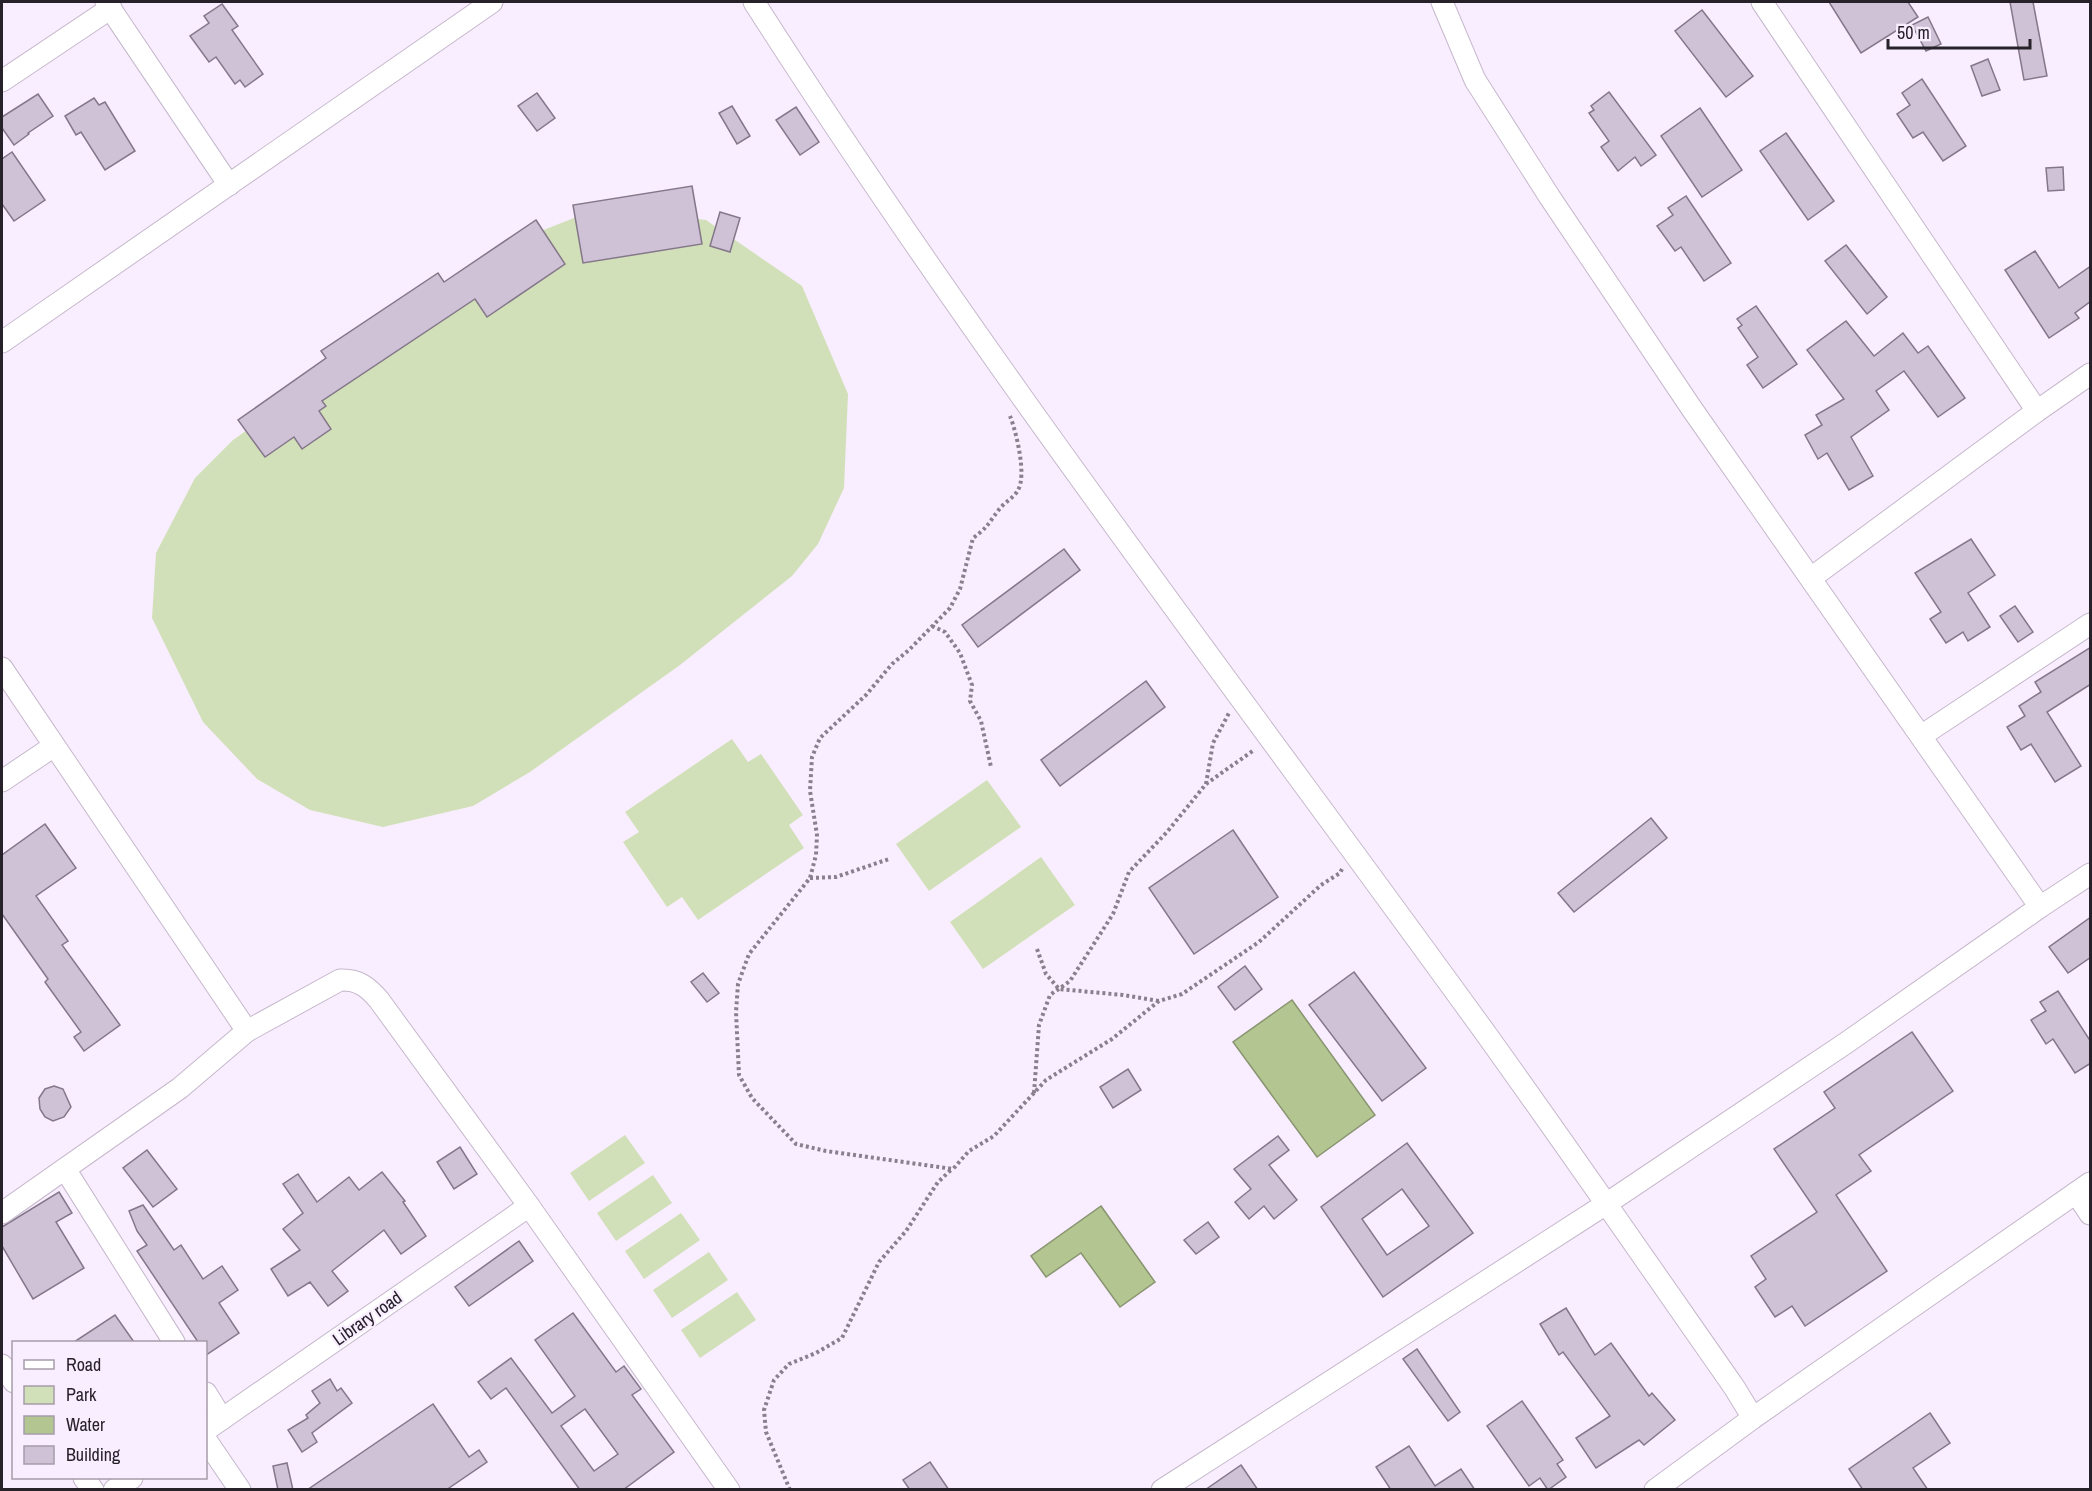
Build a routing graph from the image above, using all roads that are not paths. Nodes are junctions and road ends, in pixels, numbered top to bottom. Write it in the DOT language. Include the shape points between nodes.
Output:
graph roads {
  1 [pos="492,2"];
  2 [pos="754,2"];
  3 [pos="1442,2"];
  4 [pos="1762,2"];
  5 [pos="108,5"];
  6 [pos="2,81"];
  7 [pos="229,185"];
  8 [pos="2,342"];
  9 [pos="2091,374"];
  10 [pos="2037,411"];
  11 [pos="1811,578"];
  12 [pos="2091,624"];
  13 [pos="2,668"];
  14 [pos="1921,736"];
  15 [pos="54,746"];
  16 [pos="2,781"];
  17 [pos="2091,874"];
  18 [pos="2040,907"];
  19 [pos="247,1031"];
  20 [pos="65,1169"];
  21 [pos="2083,1188"];
  22 [pos="1606,1204"];
  23 [pos="529,1206"];
  24 [pos="2,1213"];
  25 [pos="2091,1214"];
  26 [pos="173,1341"];
  27 [pos="2,1365"];
  28 [pos="12,1379"];
  29 [pos="207,1397"];
  30 [pos="1753,1418"];
  31 [pos="214,1424"];
  32 [pos="207,1441"];
  33 [pos="130,1479"];
  34 [pos="114,1490"];
  35 [pos="240,1490"];
  36 [pos="729,1490"];
  37 [pos="1162,1490"];
  38 [pos="1655,1490"];
  1 -- 7 [label="street"];
  2 -- 22 [label="street" via="959,308"];
  3 -- 11 [label="street" via="1475,80 1692,409"];
  4 -- 10 [label="street"];
  5 -- 6 [label="street"];
  5 -- 7 [label="street"];
  7 -- 8 [label="street"];
  9 -- 10 [label="street"];
  10 -- 11 [label="street"];
  11 -- 14 [label="street"];
  12 -- 14 [label="street"];
  13 -- 15 [label="street"];
  14 -- 18 [label="street"];
  15 -- 16 [label="street"];
  15 -- 19 [label="street"];
  17 -- 18 [label="street"];
  18 -- 22 [label="street"];
  19 -- 20 [label="street" via="180,1088"];
  19 -- 23 [label="street" via="340,980 352,979 368,987"];
  20 -- 24 [label="street"];
  20 -- 26 [label="street"];
  21 -- 25 [label="street"];
  21 -- 30 [label="street"];
  22 -- 30 [label="street"];
  22 -- 37 [label="street"];
  23 -- 31 [label="street, Library road"];
  23 -- 36 [label="street"];
  27 -- 28 [label="street"];
  29 -- 31 [label="street"];
  30 -- 38 [label="street"];
  32 -- 35 [label="street"];
  33 -- 34 [label="street"];
}
